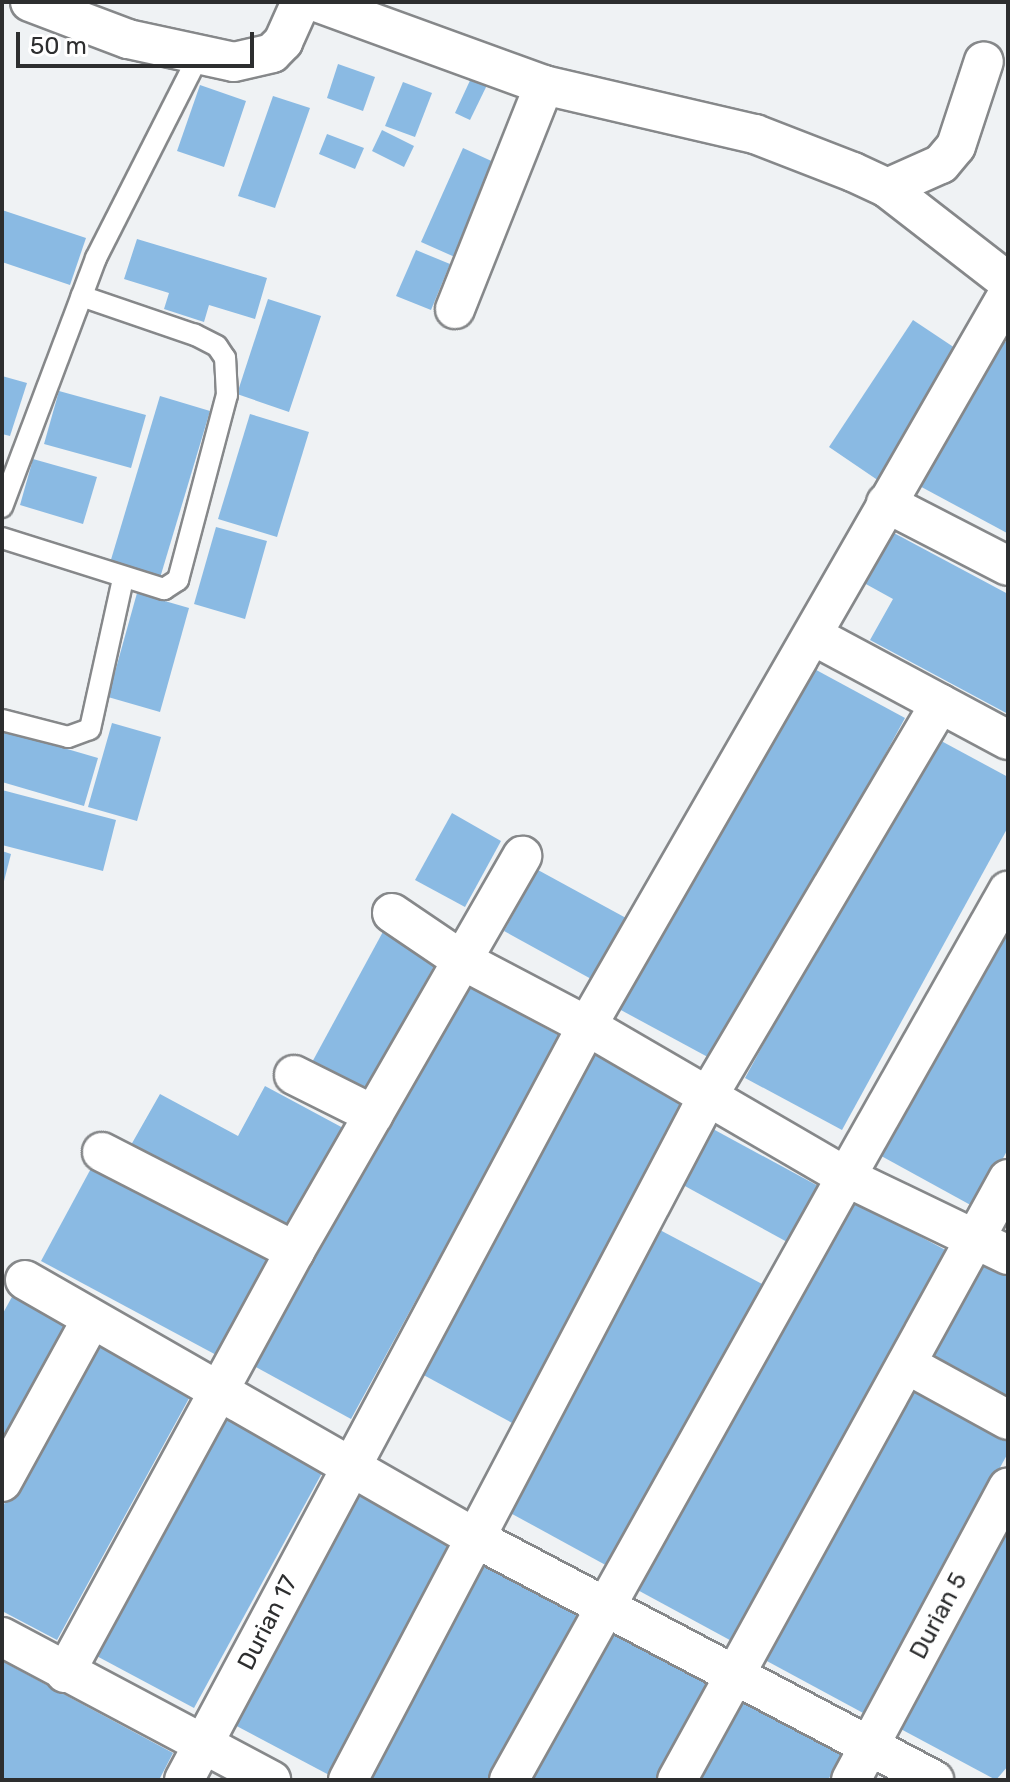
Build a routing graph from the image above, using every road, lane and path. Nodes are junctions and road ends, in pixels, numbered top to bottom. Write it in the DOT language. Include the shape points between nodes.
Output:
graph roads {
  1 [pos="30,2"];
  2 [pos="301,2"];
  3 [pos="316,2"];
  4 [pos="198,57"];
  5 [pos="984,61"];
  6 [pos="544,85"];
  7 [pos="887,188"];
  8 [pos="1008,282"];
  9 [pos="1008,294"];
  10 [pos="81,296"];
  11 [pos="455,309"];
  12 [pos="886,503"];
  13 [pos="2,507"];
  14 [pos="2,538"];
  15 [pos="1008,566"];
  16 [pos="123,579"];
  17 [pos="814,636"];
  18 [pos="940,704"];
  19 [pos="2,720"];
  20 [pos="1008,740"];
  21 [pos="522,856"];
  22 [pos="1008,891"];
  23 [pos="392,913"];
  24 [pos="460,959"];
  25 [pos="587,1026"];
  26 [pos="294,1075"];
  27 [pos="708,1096"];
  28 [pos="374,1115"];
  29 [pos="102,1152"];
  30 [pos="846,1177"];
  31 [pos="1008,1179"];
  32 [pos="975,1238"];
  33 [pos="295,1251"];
  34 [pos="1008,1255"];
  35 [pos="25,1280"];
  36 [pos="91,1320"];
  37 [pos="908,1365"];
  38 [pos="220,1393"];
  39 [pos="1008,1420"];
  40 [pos="349,1465"];
  41 [pos="2,1482"];
  42 [pos="1008,1487"];
  43 [pos="477,1539"];
  44 [pos="605,1606"];
  45 [pos="2,1637"];
  46 [pos="736,1672"];
  47 [pos="65,1673"];
  48 [pos="870,1746"];
  49 [pos="204,1748"];
  50 [pos="184,1780"];
  51 [pos="271,1780"];
  52 [pos="348,1780"];
  53 [pos="509,1780"];
  54 [pos="677,1780"];
  55 [pos="851,1780"];
  56 [pos="934,1780"];
  1 -- 4 [label="street" via="128,39"];
  2 -- 4 [label="street" via="288,34 272,53 234,62"];
  3 -- 6 [label="street"];
  4 -- 10 [label="lane"];
  5 -- 7 [label="street" via="956,146 941,164"];
  6 -- 7 [label="street" via="755,134"];
  6 -- 11 [label="street"];
  7 -- 8 [label="street"];
  9 -- 12 [label="street, Durian 17"];
  10 -- 13 [label="lane"];
  10 -- 16 [label="lane" via="217,346 228,372 227,395 178,580 164,589"];
  12 -- 15 [label="street"];
  12 -- 17 [label="street, Durian 17"];
  14 -- 16 [label="lane"];
  16 -- 19 [label="lane" via="90,729 68,737"];
  17 -- 18 [label="street"];
  17 -- 25 [label="street, Durian 17"];
  18 -- 20 [label="street"];
  18 -- 27 [label="street"];
  21 -- 24 [label="street"];
  22 -- 30 [label="street"];
  23 -- 24 [label="street"];
  24 -- 25 [label="street"];
  24 -- 28 [label="street"];
  25 -- 27 [label="street"];
  25 -- 40 [label="street, Durian 17"];
  26 -- 28 [label="street"];
  27 -- 30 [label="street"];
  27 -- 43 [label="street"];
  28 -- 33 [label="street"];
  29 -- 33 [label="street"];
  30 -- 32 [label="street"];
  30 -- 44 [label="street"];
  31 -- 32 [label="street"];
  32 -- 34 [label="street"];
  32 -- 37 [label="street"];
  33 -- 38 [label="street"];
  35 -- 36 [label="street"];
  36 -- 38 [label="street"];
  36 -- 41 [label="street"];
  37 -- 39 [label="street"];
  37 -- 46 [label="street"];
  38 -- 40 [label="street"];
  38 -- 47 [label="street"];
  40 -- 43 [label="street"];
  40 -- 49 [label="street, Durian 17"];
  42 -- 48 [label="street, Durian 5"];
  43 -- 44 [label="street"];
  43 -- 52 [label="street"];
  44 -- 46 [label="street"];
  44 -- 53 [label="street"];
  45 -- 47 [label="street"];
  46 -- 48 [label="street"];
  46 -- 54 [label="street"];
  47 -- 49 [label="street"];
  48 -- 55 [label="street, Durian 5"];
  48 -- 56 [label="street"];
  49 -- 50 [label="street, Durian 17"];
  49 -- 51 [label="street"];
}
